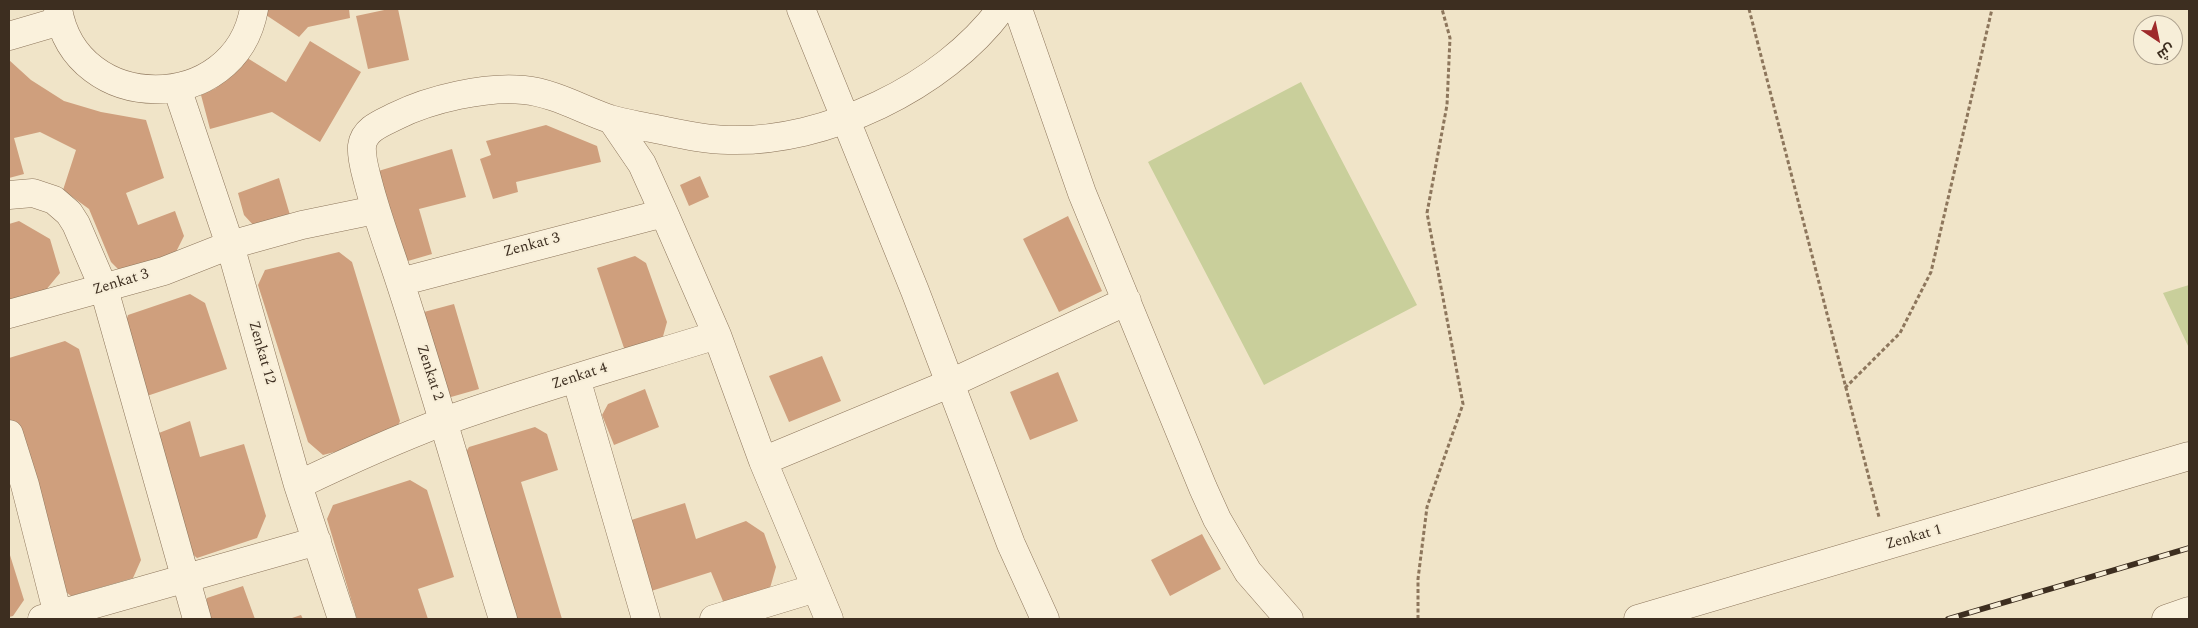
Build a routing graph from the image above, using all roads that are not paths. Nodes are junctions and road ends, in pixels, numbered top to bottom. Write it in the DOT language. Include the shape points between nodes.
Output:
graph roads {
  1 [pos="254,9"];
  2 [pos="801,9"];
  3 [pos="1001,9"];
  4 [pos="1018,9"];
  5 [pos="59,15"];
  6 [pos="9,36"];
  7 [pos="177,88"];
  8 [pos="612,120"];
  9 [pos="845,120"];
  10 [pos="9,195"];
  11 [pos="375,210"];
  12 [pos="664,212"];
  13 [pos="230,245"];
  14 [pos="400,282"];
  15 [pos="104,289"];
  16 [pos="1127,301"];
  17 [pos="9,314"];
  18 [pos="717,335"];
  19 [pos="576,378"];
  20 [pos="951,382"];
  21 [pos="444,422"];
  22 [pos="9,434"];
  23 [pos="2189,456"];
  24 [pos="763,461"];
  25 [pos="298,485"];
  26 [pos="317,541"];
  27 [pos="184,580"];
  28 [pos="816,588"];
  29 [pos="2189,611"];
  30 [pos="53,618"];
  31 [pos="197,619"];
  32 [pos="342,619"];
  33 [pos="503,619"];
  34 [pos="646,619"];
  35 [pos="714,619"];
  36 [pos="829,619"];
  37 [pos="1045,619"];
  38 [pos="1289,619"];
  39 [pos="1638,619"];
  40 [pos="2166,619"];
  1 -- 7 [label="street" via="243,40 226,62 203,78"];
  2 -- 9 [label="street"];
  3 -- 9 [label="street" via="960,54 888,101"];
  4 -- 16 [label="street" via="1082,193"];
  5 -- 6 [label="street"];
  5 -- 7 [label="street" via="65,33 80,56 100,74 137,89"];
  7 -- 13 [label="street, Zenkat 12"];
  8 -- 9 [label="street" via="728,140 792,134"];
  8 -- 11 [label="street, Zenkat 2" via="558,98 527,90 502,89 457,96 409,109 371,129 364,139 363,163"];
  8 -- 12 [label="street" via="642,164"];
  9 -- 20 [label="street"];
  10 -- 15 [label="street" via="33,193 54,200 63,207 76,224"];
  11 -- 13 [label="street, Zenkat 3" via="302,225"];
  11 -- 14 [label="street, Zenkat 2"];
  12 -- 14 [label="street, Zenkat 3"];
  12 -- 18 [label="street"];
  13 -- 15 [label="street, Zenkat 3" via="164,271"];
  13 -- 25 [label="street, Zenkat 12"];
  14 -- 21 [label="street, Zenkat 2"];
  15 -- 17 [label="street, Zenkat 3"];
  15 -- 27 [label="street"];
  16 -- 20 [label="street"];
  16 -- 38 [label="street" via="1217,520 1248,572"];
  18 -- 19 [label="street, Zenkat 4"];
  18 -- 24 [label="street"];
  19 -- 21 [label="street, Zenkat 4"];
  19 -- 34 [label="street"];
  20 -- 24 [label="street"];
  20 -- 37 [label="street" via="1011,544"];
  21 -- 25 [label="street, Zenkat 4"];
  21 -- 33 [label="street, Zenkat 2"];
  22 -- 30 [label="street" via="24,485"];
  23 -- 39 [label="street, Zenkat 1"];
  24 -- 28 [label="street"];
  25 -- 26 [label="street, Zenkat 12"];
  26 -- 27 [label="street"];
  26 -- 32 [label="street, Zenkat 12"];
  27 -- 30 [label="street"];
  27 -- 31 [label="street"];
  28 -- 35 [label="street"];
  28 -- 36 [label="street"];
  29 -- 40 [label="street"];
}
